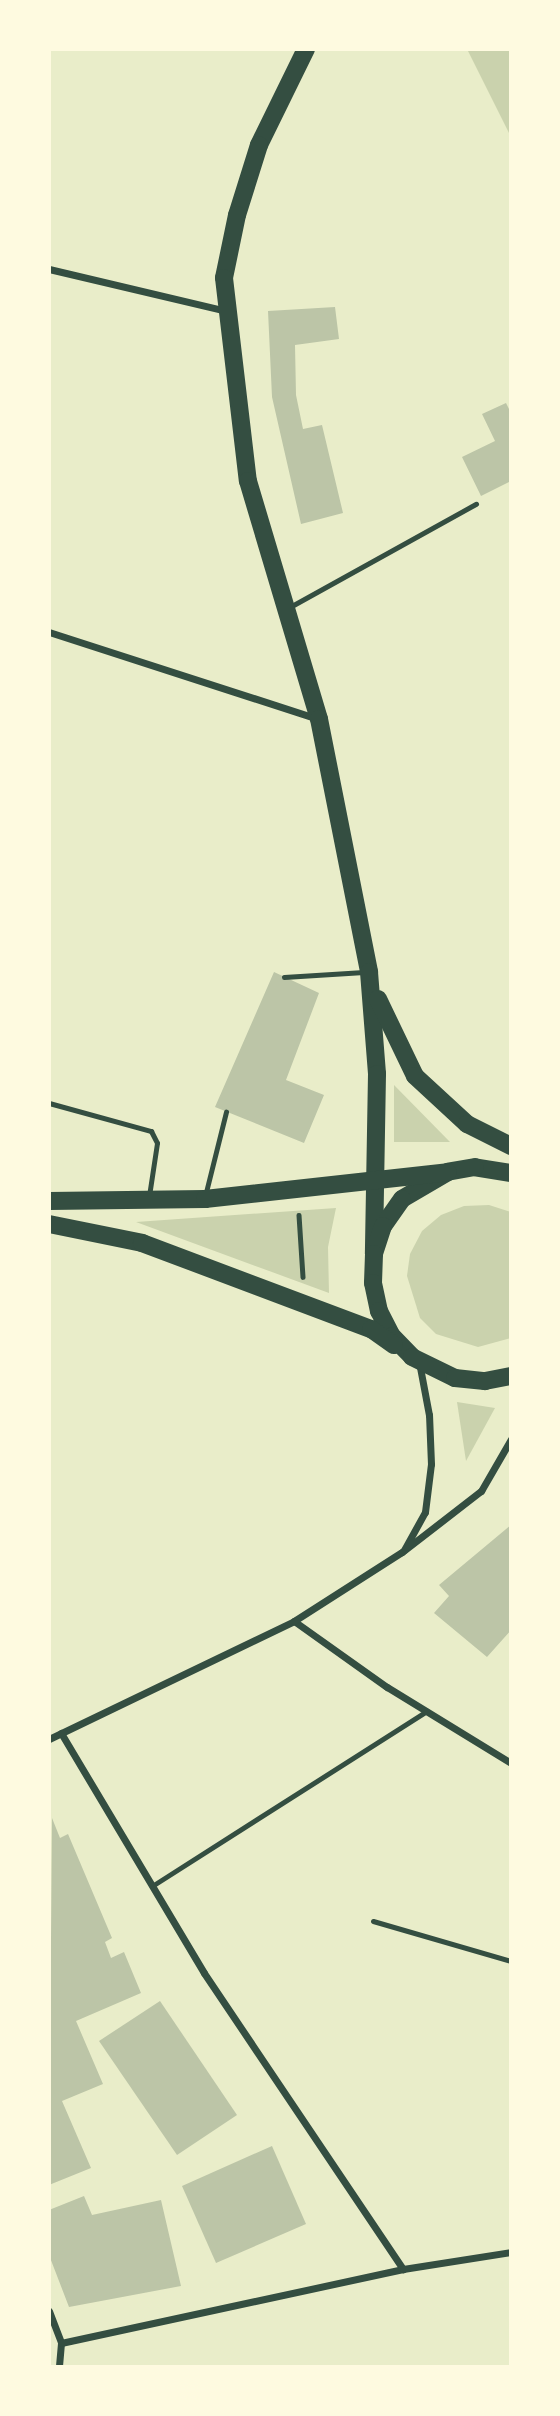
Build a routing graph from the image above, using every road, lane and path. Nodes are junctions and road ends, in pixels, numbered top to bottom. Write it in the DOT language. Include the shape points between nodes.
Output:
graph roads {
  1 [pos="306,49"];
  2 [pos="49,269"];
  3 [pos="227,311"];
  4 [pos="476,505"];
  5 [pos="285,609"];
  6 [pos="49,632"];
  7 [pos="319,719"];
  8 [pos="369,972"];
  9 [pos="284,976"];
  10 [pos="49,1103"];
  11 [pos="226,1112"];
  12 [pos="511,1146"];
  13 [pos="448,1172"];
  14 [pos="511,1173"];
  15 [pos="376,1181"];
  16 [pos="298,1190"];
  17 [pos="148,1199"];
  18 [pos="205,1199"];
  19 [pos="49,1201"];
  20 [pos="49,1224"];
  21 [pos="374,1254"];
  22 [pos="305,1307"];
  23 [pos="415,1359"];
  24 [pos="511,1376"];
  25 [pos="485,1381"];
  26 [pos="511,1385"];
  27 [pos="511,1439"];
  28 [pos="402,1552"];
  29 [pos="294,1621"];
  30 [pos="427,1711"];
  31 [pos="61,1733"];
  32 [pos="49,1739"];
  33 [pos="511,1763"];
  34 [pos="152,1886"];
  35 [pos="373,1921"];
  36 [pos="511,1961"];
  37 [pos="511,2252"];
  38 [pos="403,2269"];
  39 [pos="49,2311"];
  40 [pos="61,2343"];
  41 [pos="59,2367"];
  1 -- 3 [label="main road" via="259,145 237,215 224,278"];
  2 -- 3 [label="street"];
  3 -- 5 [label="main road" via="248,481"];
  4 -- 5 [label="lane"];
  5 -- 7 [label="main road"];
  6 -- 7 [label="street"];
  7 -- 8 [label="main road"];
  8 -- 9 [label="lane"];
  8 -- 12 [label="main road" via="385,1021 415,1076 467,1124"];
  8 -- 15 [label="main road" via="377,1074"];
  10 -- 17 [label="lane" via="151,1131 157,1143"];
  11 -- 18 [label="lane"];
  13 -- 14 [label="main road" via="475,1167"];
  13 -- 15 [label="main road"];
  13 -- 21 [label="main road" via="402,1199 383,1226"];
  15 -- 16 [label="main road"];
  15 -- 21 [label="main road"];
  16 -- 18 [label="main road"];
  16 -- 22 [label="path"];
  17 -- 18 [label="main road"];
  17 -- 19 [label="main road"];
  20 -- 22 [label="main road" via="142,1243"];
  21 -- 23 [label="main road" via="373,1283 379,1311 392,1336"];
  22 -- 23 [label="main road" via="371,1329"];
  23 -- 25 [label="main road" via="455,1378"];
  23 -- 28 [label="street" via="429,1415 431,1464 425,1512"];
  24 -- 25 [label="main road"];
  25 -- 26 [label="main road"];
  27 -- 28 [label="street" via="481,1490"];
  28 -- 29 [label="street"];
  29 -- 30 [label="street"];
  29 -- 31 [label="street"];
  30 -- 33 [label="street"];
  30 -- 34 [label="lane"];
  31 -- 32 [label="street"];
  31 -- 34 [label="street"];
  34 -- 38 [label="street" via="296,2115"];
  35 -- 36 [label="lane"];
  37 -- 38 [label="street"];
  38 -- 40 [label="street"];
  39 -- 40 [label="street"];
  40 -- 41 [label="street"];
}
